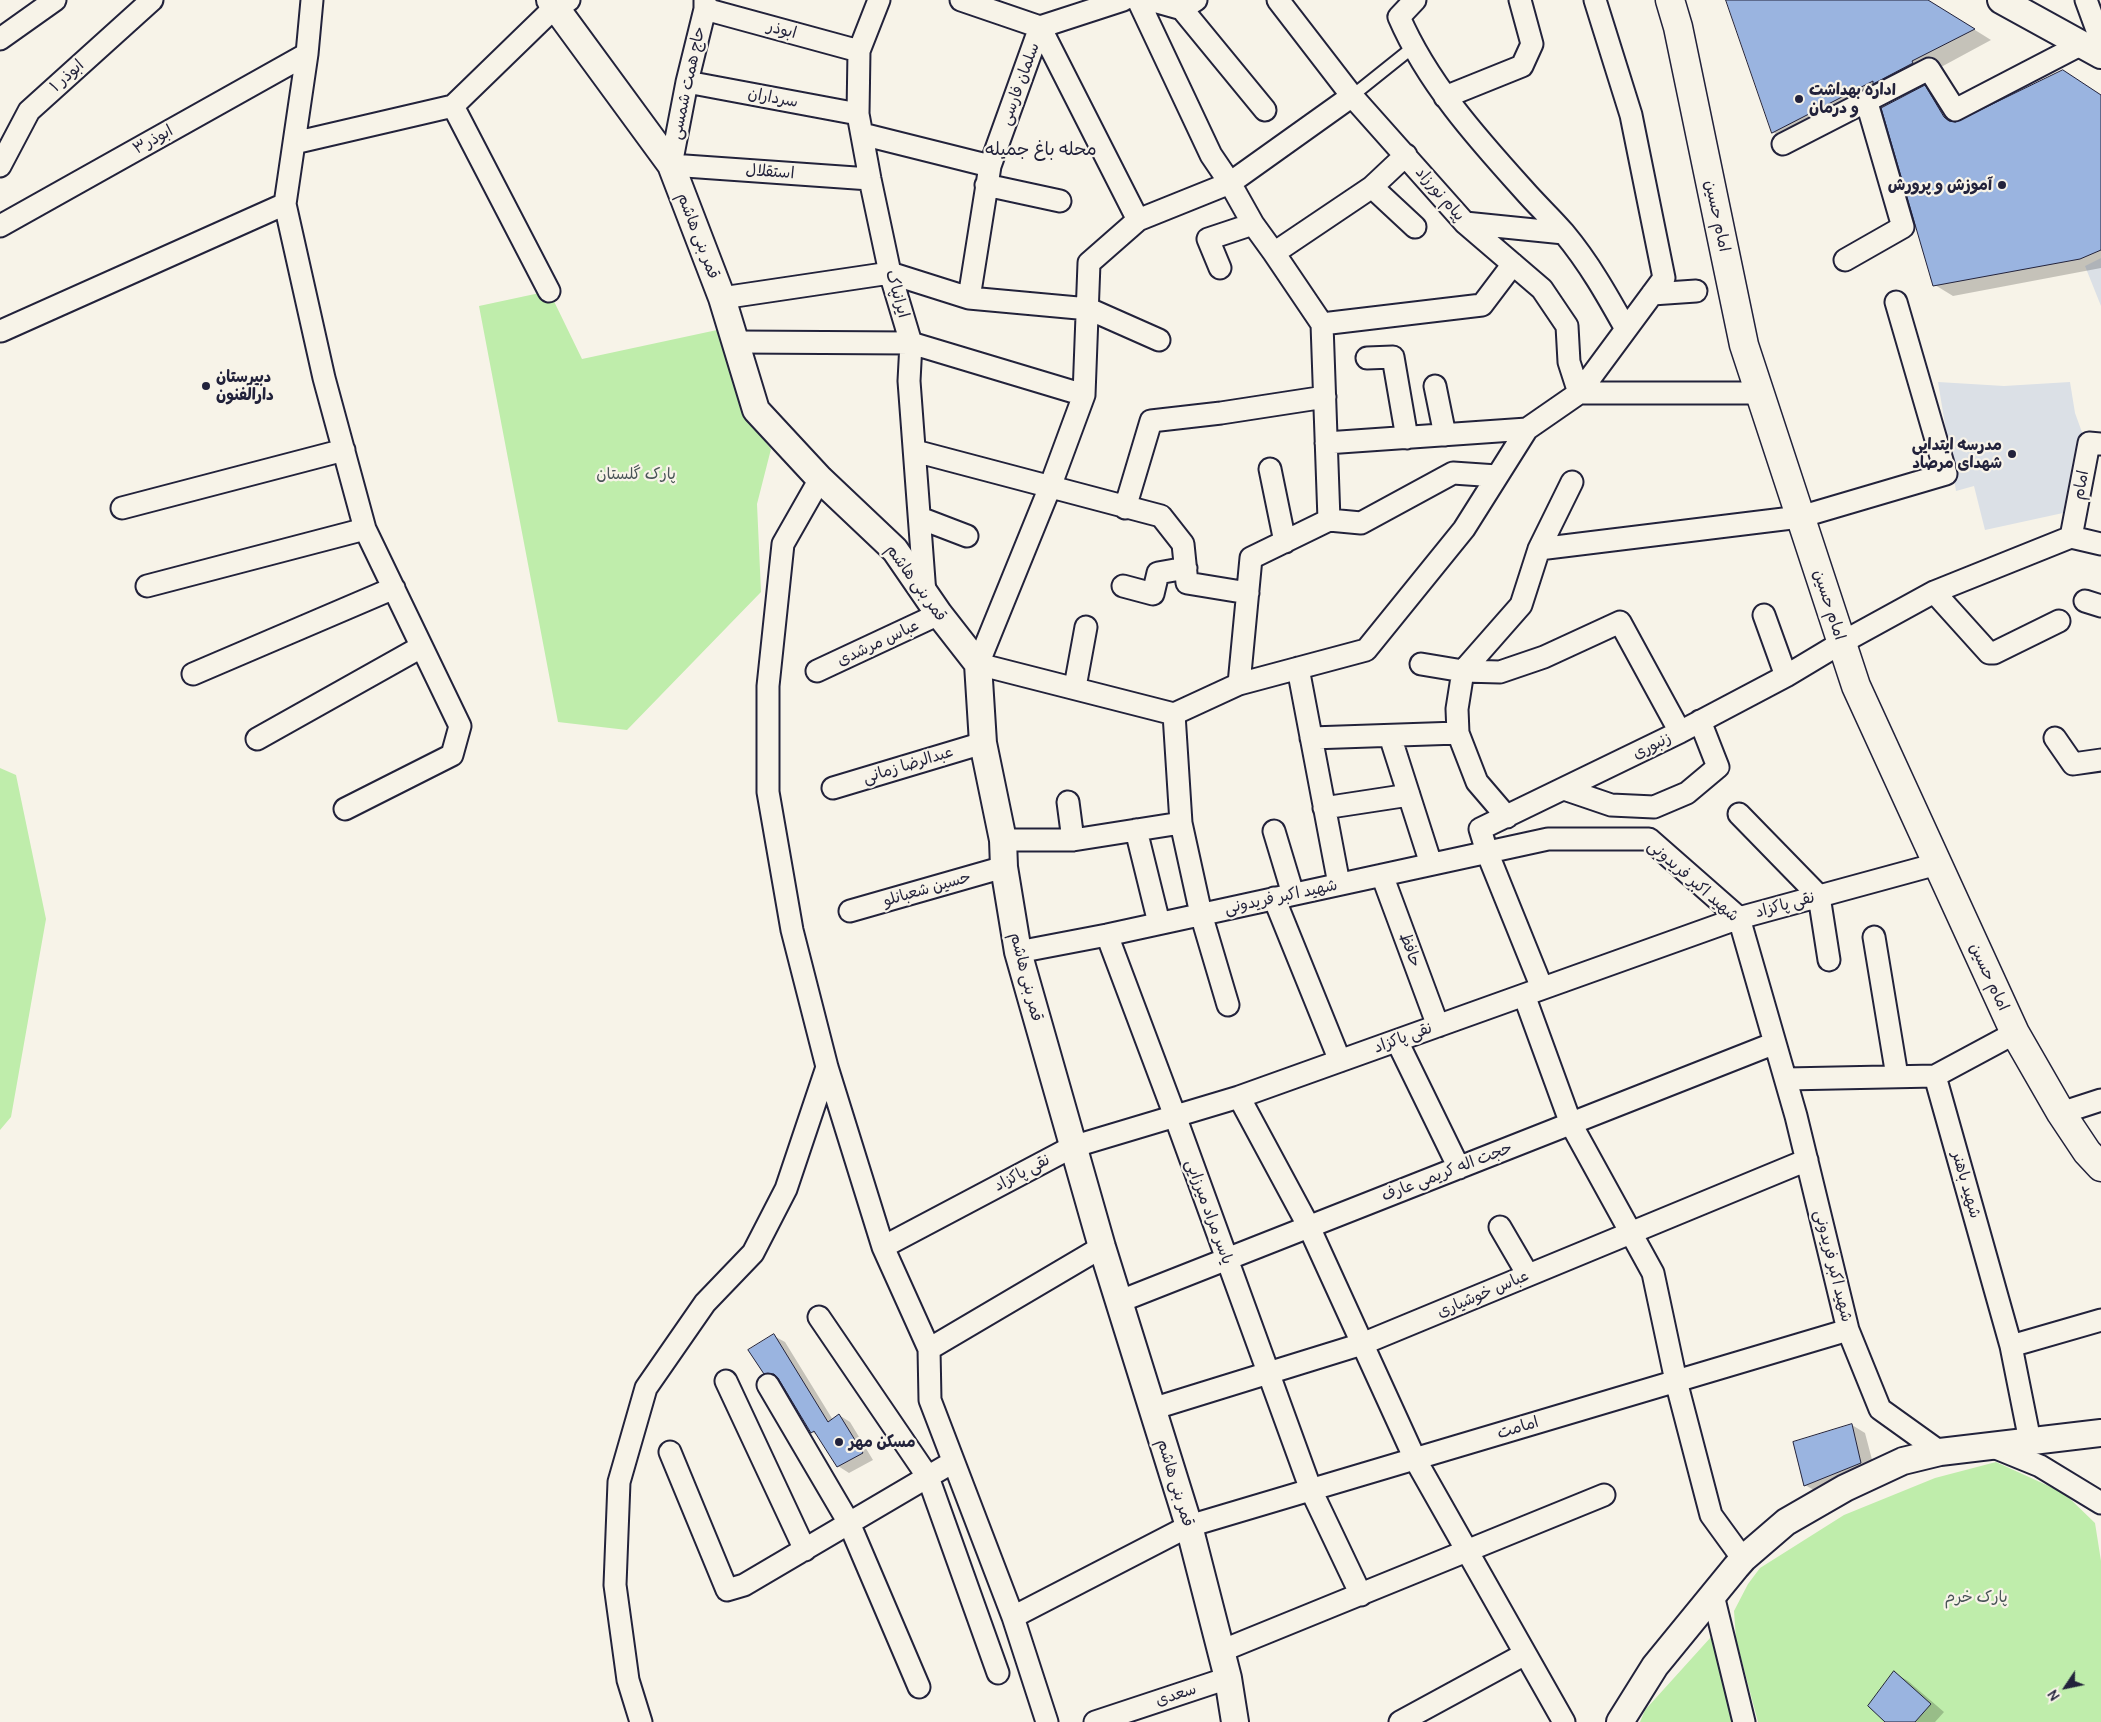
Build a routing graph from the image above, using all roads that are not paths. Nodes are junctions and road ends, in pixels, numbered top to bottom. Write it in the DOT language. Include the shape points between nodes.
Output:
graph roads {
  1 [pos="55,0"];
  2 [pos="152,0"];
  3 [pos="312,0"];
  4 [pos="880,0"];
  5 [pos="960,0"];
  6 [pos="1124,0"];
  7 [pos="1138,0"];
  8 [pos="1150,0"];
  9 [pos="1278,0"];
  10 [pos="1415,0"];
  11 [pos="1520,0"];
  12 [pos="1594,0"];
  13 [pos="1670,0"];
  14 [pos="2086,0"];
  15 [pos="558,2"];
  16 [pos="2014,4"];
  17 [pos="705,5"];
  18 [pos="1189,5"];
  19 [pos="1040,27"];
  20 [pos="0,39"];
  21 [pos="2094,46"];
  22 [pos="1412,48"];
  23 [pos="859,51"];
  24 [pos="307,54"];
  25 [pos="687,82"];
  26 [pos="1352,96"];
  27 [pos="1445,96"];
  28 [pos="1867,103"];
  29 [pos="453,106"];
  30 [pos="1265,110"];
  31 [pos="858,114"];
  32 [pos="862,134"];
  33 [pos="294,143"];
  34 [pos="1783,144"];
  35 [pos="1406,156"];
  36 [pos="671,165"];
  37 [pos="0,166"];
  38 [pos="988,175"];
  39 [pos="870,179"];
  40 [pos="1230,183"];
  41 [pos="1372,187"];
  42 [pos="1060,201"];
  43 [pos="285,204"];
  44 [pos="1138,220"];
  45 [pos="1465,223"];
  46 [pos="1253,224"];
  47 [pos="0,226"];
  48 [pos="1415,227"];
  49 [pos="1564,233"];
  50 [pos="1274,253"];
  51 [pos="1845,260"];
  52 [pos="1513,264"];
  53 [pos="1220,268"];
  54 [pos="890,274"];
  55 [pos="549,291"];
  56 [pos="1696,291"];
  57 [pos="1652,294"];
  58 [pos="722,298"];
  59 [pos="969,298"];
  60 [pos="1896,302"];
  61 [pos="1089,309"];
  62 [pos="1322,324"];
  63 [pos="1626,329"];
  64 [pos="1,331"];
  65 [pos="1159,340"];
  66 [pos="736,342"];
  67 [pos="911,343"];
  68 [pos="1367,358"];
  69 [pos="1435,386"];
  70 [pos="1579,393"];
  71 [pos="1760,393"];
  72 [pos="1084,395"];
  73 [pos="1325,397"];
  74 [pos="1527,429"];
  75 [pos="1445,435"];
  76 [pos="1407,438"];
  77 [pos="1326,443"];
  78 [pos="2101,444"];
  79 [pos="344,450"];
  80 [pos="914,451"];
  81 [pos="1270,469"];
  82 [pos="1497,476"];
  83 [pos="820,479"];
  84 [pos="1572,482"];
  85 [pos="1050,487"];
  86 [pos="122,508"];
  87 [pos="1125,508"];
  88 [pos="1800,517"];
  89 [pos="920,518"];
  90 [pos="1329,520"];
  91 [pos="365,529"];
  92 [pos="967,536"];
  93 [pos="2071,537"];
  94 [pos="1285,542"];
  95 [pos="2101,544"];
  96 [pos="1539,549"];
  97 [pos="1186,568"];
  98 [pos="147,586"];
  99 [pos="1123,586"];
  100 [pos="394,588"];
  101 [pos="1934,592"];
  102 [pos="1248,593"];
  103 [pos="932,604"];
  104 [pos="1764,616"];
  105 [pos="2059,622"];
  106 [pos="1086,627"];
  107 [pos="1841,643"];
  108 [pos="421,647"];
  109 [pos="978,664"];
  110 [pos="1421,664"];
  111 [pos="1298,668"];
  112 [pos="817,671"];
  113 [pos="1463,671"];
  114 [pos="193,674"];
  115 [pos="1786,676"];
  116 [pos="1239,684"];
  117 [pos="1075,687"];
  118 [pos="1174,714"];
  119 [pos="1700,722"];
  120 [pos="1680,732"];
  121 [pos="1458,733"];
  122 [pos="1390,736"];
  123 [pos="1311,738"];
  124 [pos="2055,738"];
  125 [pos="257,739"];
  126 [pos="983,743"];
  127 [pos="2101,760"];
  128 [pos="834,788"];
  129 [pos="1564,789"];
  130 [pos="1409,795"];
  131 [pos="1068,802"];
  132 [pos="1324,808"];
  133 [pos="345,810"];
  134 [pos="1739,814"];
  135 [pos="1507,817"];
  136 [pos="1181,823"];
  137 [pos="1136,830"];
  138 [pos="1274,831"];
  139 [pos="1003,840"];
  140 [pos="1073,840"];
  141 [pos="1487,852"];
  142 [pos="1431,864"];
  143 [pos="1937,864"];
  144 [pos="1004,868"];
  145 [pos="1382,875"];
  146 [pos="1339,884"];
  147 [pos="1284,896"];
  148 [pos="1818,896"];
  149 [pos="850,911"];
  150 [pos="1201,914"];
  151 [pos="1740,918"];
  152 [pos="1159,924"];
  153 [pos="1107,935"];
  154 [pos="1874,936"];
  155 [pos="1018,952"];
  156 [pos="1829,960"];
  157 [pos="1533,992"];
  158 [pos="1228,1005"];
  159 [pos="1438,1026"];
  160 [pos="2015,1033"];
  161 [pos="1397,1041"];
  162 [pos="1775,1043"];
  163 [pos="1340,1061"];
  164 [pos="828,1067"];
  165 [pos="1897,1076"];
  166 [pos="1935,1076"];
  167 [pos="1786,1079"];
  168 [pos="1239,1097"];
  169 [pos="2101,1100"];
  170 [pos="2061,1114"];
  171 [pos="1175,1116"];
  172 [pos="1571,1124"];
  173 [pos="1072,1147"];
  174 [pos="1807,1160"];
  175 [pos="2101,1167"];
  176 [pos="1458,1168"];
  177 [pos="1309,1227"];
  178 [pos="1500,1227"];
  179 [pos="1630,1232"];
  180 [pos="883,1247"];
  181 [pos="1102,1248"];
  182 [pos="1226,1259"];
  183 [pos="1528,1275"];
  184 [pos="1118,1302"];
  185 [pos="819,1317"];
  186 [pos="2101,1320"];
  187 [pos="1848,1330"];
  188 [pos="1362,1344"];
  189 [pos="2012,1346"];
  190 [pos="929,1349"];
  191 [pos="1268,1372"];
  192 [pos="726,1381"];
  193 [pos="1676,1381"];
  194 [pos="768,1385"];
  195 [pos="1152,1409"];
  196 [pos="2101,1433"];
  197 [pos="2030,1441"];
  198 [pos="1991,1446"];
  199 [pos="670,1452"];
  200 [pos="1940,1452"];
  201 [pos="1415,1459"];
  202 [pos="953,1462"];
  203 [pos="928,1477"];
  204 [pos="1310,1490"];
  205 [pos="1604,1494"];
  206 [pos="2101,1503"];
  207 [pos="849,1523"];
  208 [pos="1188,1526"];
  209 [pos="805,1550"];
  210 [pos="1466,1552"];
  211 [pos="1743,1559"];
  212 [pos="1361,1595"];
  213 [pos="1713,1595"];
  214 [pos="1013,1617"];
  215 [pos="1221,1651"];
  216 [pos="1525,1654"];
  217 [pos="998,1673"];
  218 [pos="1228,1678"];
  219 [pos="919,1687"];
  220 [pos="641,1722"];
  221 [pos="1047,1722"];
  222 [pos="1095,1722"];
  223 [pos="1235,1722"];
  224 [pos="1400,1722"];
  225 [pos="1564,1722"];
  226 [pos="1620,1722"];
  227 [pos="1744,1722"];
  1 -- 20 [label="street"];
  2 -- 37 [label="street, ابوذر ۱" via="28,111"];
  3 -- 24 [label="street"];
  4 -- 23 [label="street, ایرانپاک"];
  5 -- 19 [label="street"];
  6 -- 19 [label="street, سلمان فارسی"];
  7 -- 40 [label="street" via="1210,155"];
  8 -- 18 [label="street"];
  9 -- 26 [label="street, پیام نورزاد"];
  10 -- 22 [label="street" via="1399,17"];
  11 -- 27 [label="street" via="1532,44 1522,66"];
  12 -- 57 [label="street" via="1631,115 1664,278"];
  13 -- 71 [label="main road, امام حسین" via="1744,345"];
  14 -- 21 [label="street"];
  15 -- 29 [label="street"];
  15 -- 36 [label="street, قمر بنی هاشم"];
  16 -- 21 [label="street"];
  17 -- 23 [label="street, ابوذر"];
  17 -- 25 [label="street, حاج همت شمسی"];
  18 -- 30 [label="street"];
  19 -- 38 [label="street, سلمان فارسی"];
  19 -- 44 [label="street"];
  21 -- 28 [label="street" via="1955,110 1929,69"];
  22 -- 26 [label="lane"];
  22 -- 27 [label="street"];
  23 -- 31 [label="street, ایرانپاک"];
  24 -- 33 [label="street"];
  24 -- 47 [label="street, ابوذر۳"];
  25 -- 31 [label="street, سرداران"];
  25 -- 36 [label="street, حاج همت شمسی"];
  26 -- 35 [label="street, پیام نورزاد"];
  26 -- 40 [label="street"];
  27 -- 49 [label="street" via="1522,189"];
  28 -- 34 [label="street"];
  28 -- 51 [label="street" via="1903,227"];
  29 -- 33 [label="street"];
  29 -- 55 [label="street"];
  31 -- 32 [label="street, ایرانپاک"];
  32 -- 38 [label="street"];
  32 -- 39 [label="street, ایرانپاک"];
  33 -- 43 [label="street"];
  35 -- 41 [label="street"];
  35 -- 45 [label="street, پیام نورزاد"];
  36 -- 39 [label="street, استقلال"];
  36 -- 58 [label="street, قمر بنی هاشم"];
  38 -- 42 [label="street"];
  38 -- 59 [label="street, سلمان فارسی"];
  39 -- 54 [label="street, ایرانپاک"];
  40 -- 44 [label="street"];
  40 -- 46 [label="street"];
  41 -- 48 [label="street"];
  41 -- 50 [label="street"];
  43 -- 64 [label="street"];
  43 -- 79 [label="street" via="324,378"];
  44 -- 61 [label="street" via="1089,263"];
  45 -- 49 [label="street"];
  45 -- 52 [label="street, پیام نورزاد"];
  46 -- 50 [label="street"];
  46 -- 53 [label="street" via="1208,239"];
  49 -- 63 [label="street" via="1592,269"];
  50 -- 62 [label="street"];
  52 -- 62 [label="street" via="1482,305"];
  52 -- 70 [label="street, پیام نورزاد" via="1542,289 1567,326 1569,362"];
  54 -- 58 [label="street"];
  54 -- 59 [label="street"];
  54 -- 67 [label="street, ایرانپاک"];
  56 -- 57 [label="street"];
  57 -- 63 [label="street"];
  58 -- 66 [label="street, قمر بنی هاشم"];
  59 -- 61 [label="street"];
  60 -- 88 [label="street" via="1946,474"];
  61 -- 65 [label="street"];
  61 -- 72 [label="street"];
  62 -- 73 [label="street"];
  63 -- 70 [label="street"];
  66 -- 67 [label="street"];
  66 -- 83 [label="street, قمر بنی هاشم" via="756,410"];
  67 -- 72 [label="street"];
  67 -- 80 [label="street, ایرانپاک" via="909,381"];
  68 -- 76 [label="street" via="1393,357"];
  69 -- 75 [label="street"];
  70 -- 71 [label="street"];
  70 -- 74 [label="street"];
  71 -- 88 [label="main road, امام حسین"];
  72 -- 85 [label="street"];
  73 -- 77 [label="street"];
  73 -- 87 [label="street" via="1151,421"];
  74 -- 75 [label="street"];
  74 -- 82 [label="street"];
  75 -- 76 [label="street"];
  76 -- 77 [label="street"];
  77 -- 90 [label="street"];
  78 -- 93 [label="street, امام" via="2089,443"];
  79 -- 86 [label="street"];
  79 -- 91 [label="street"];
  80 -- 85 [label="street"];
  80 -- 89 [label="street, ایرانپاک"];
  81 -- 94 [label="street"];
  82 -- 90 [label="street" via="1453,473 1362,523"];
  82 -- 111 [label="street" via="1464,529 1366,650"];
  83 -- 103 [label="street, قمر بنی هاشم" via="895,550"];
  83 -- 164 [label="street" via="783,544 768,686 768,783 792,930"];
  84 -- 96 [label="street"];
  85 -- 87 [label="street"];
  85 -- 109 [label="street"];
  87 -- 97 [label="street" via="1161,516 1183,544"];
  88 -- 96 [label="street"];
  88 -- 107 [label="main road, امام حسین"];
  89 -- 92 [label="street"];
  89 -- 103 [label="street, ایرانپاک"];
  90 -- 94 [label="street"];
  91 -- 98 [label="street"];
  91 -- 100 [label="street"];
  93 -- 95 [label="street"];
  93 -- 101 [label="street, زنبوری"];
  94 -- 102 [label="street" via="1251,558"];
  96 -- 113 [label="street" via="1521,605"];
  97 -- 99 [label="street" via="1158,573 1153,594"];
  97 -- 102 [label="street" via="1187,583"];
  100 -- 108 [label="street"];
  100 -- 114 [label="street"];
  101 -- 105 [label="street" via="1990,653"];
  101 -- 107 [label="street, زنبوری"];
  102 -- 116 [label="street"];
  103 -- 109 [label="street, قمر بنی هاشم"];
  103 -- 112 [label="street, عباس مرشدی"];
  104 -- 115 [label="street"];
  106 -- 117 [label="street"];
  107 -- 115 [label="street, زنبوری"];
  107 -- 143 [label="main road, امام حسین" via="1856,686"];
  108 -- 125 [label="street"];
  108 -- 133 [label="street" via="460,726 452,755"];
  109 -- 117 [label="street"];
  109 -- 126 [label="street, قمر بنی هاشم"];
  110 -- 113 [label="street"];
  111 -- 116 [label="street"];
  111 -- 123 [label="street"];
  113 -- 120 [label="street" via="1500,672 1544,658 1620,622"];
  113 -- 121 [label="street"];
  115 -- 119 [label="street, زنبوری"];
  116 -- 118 [label="street"];
  117 -- 118 [label="street"];
  118 -- 136 [label="street"];
  119 -- 120 [label="street, زنبوری"];
  119 -- 129 [label="street" via="1718,767 1687,793 1654,806 1612,806"];
  120 -- 129 [label="street, زنبوری"];
  121 -- 122 [label="street"];
  121 -- 135 [label="street" via="1477,782"];
  122 -- 123 [label="street"];
  122 -- 130 [label="street"];
  123 -- 132 [label="street"];
  124 -- 127 [label="street" via="2073,764"];
  126 -- 128 [label="street, عبدالرضا زمانی"];
  126 -- 139 [label="street, قمر بنی هاشم"];
  129 -- 135 [label="street, زنبوری"];
  130 -- 132 [label="street"];
  130 -- 142 [label="street"];
  131 -- 140 [label="street"];
  132 -- 146 [label="street"];
  134 -- 148 [label="street"];
  135 -- 141 [label="street, زنبوری" via="1480,829"];
  136 -- 137 [label="street"];
  136 -- 150 [label="street"];
  137 -- 140 [label="street"];
  137 -- 152 [label="street"];
  138 -- 147 [label="street"];
  139 -- 140 [label="street"];
  139 -- 144 [label="street, قمر بنی هاشم"];
  141 -- 142 [label="street, شهید اکبر فریدونی"];
  141 -- 151 [label="street, شهید اکبر فریدونی" via="1548,839 1649,839"];
  141 -- 157 [label="street"];
  142 -- 145 [label="street, شهید اکبر فریدونی"];
  143 -- 148 [label="street, نقی پاکزاد"];
  143 -- 160 [label="main road, امام حسین"];
  144 -- 149 [label="street, حسین شعبانلو"];
  144 -- 155 [label="street, قمر بنی هاشم"];
  145 -- 146 [label="street, شهید اکبر فریدونی"];
  145 -- 159 [label="street, حافظ"];
  146 -- 147 [label="street, شهید اکبر فریدونی"];
  147 -- 150 [label="street, شهید اکبر فریدونی"];
  147 -- 163 [label="street"];
  148 -- 151 [label="street, نقی پاکزاد"];
  148 -- 156 [label="street"];
  150 -- 152 [label="street, شهید اکبر فریدونی"];
  150 -- 158 [label="street"];
  151 -- 157 [label="street, نقی پاکزاد"];
  151 -- 162 [label="street, شهید اکبر فریدونی"];
  152 -- 153 [label="street, شهید اکبر فریدونی"];
  153 -- 155 [label="street, شهید اکبر فریدونی"];
  153 -- 171 [label="street, یاسر مراد میرزایی"];
  154 -- 165 [label="street"];
  155 -- 173 [label="street, قمر بنی هاشم"];
  157 -- 159 [label="street, نقی پاکزاد"];
  157 -- 172 [label="street"];
  159 -- 161 [label="street, نقی پاکزاد"];
  160 -- 166 [label="street"];
  160 -- 170 [label="main road, امام حسین"];
  161 -- 163 [label="street, نقی پاکزاد"];
  161 -- 176 [label="street"];
  162 -- 167 [label="street, شهید اکبر فریدونی"];
  162 -- 172 [label="street, حجت اله کریمی عارف"];
  163 -- 168 [label="street, نقی پاکزاد"];
  164 -- 180 [label="street"];
  164 -- 220 [label="street" via="782,1197 753,1253 705,1303 646,1388 619,1482 615,1585 628,1680"];
  165 -- 166 [label="street"];
  165 -- 167 [label="street"];
  166 -- 189 [label="street, شهید باهنر"];
  167 -- 174 [label="street, شهید اکبر فریدونی"];
  168 -- 171 [label="street, نقی پاکزاد"];
  168 -- 177 [label="street"];
  169 -- 170 [label="street"];
  170 -- 175 [label="main road, امام حسین"];
  171 -- 173 [label="street, نقی پاکزاد"];
  171 -- 182 [label="street, یاسر مراد میرزایی"];
  172 -- 176 [label="street, حجت اله کریمی عارف"];
  172 -- 179 [label="street"];
  173 -- 180 [label="street, نقی پاکزاد"];
  173 -- 181 [label="street, قمر بنی هاشم"];
  174 -- 179 [label="street, عباس خوشیاری"];
  174 -- 187 [label="street, شهید اکبر فریدونی"];
  176 -- 177 [label="street, حجت اله کریمی عارف"];
  177 -- 182 [label="street, حجت اله کریمی عارف"];
  177 -- 188 [label="street"];
  178 -- 183 [label="street"];
  179 -- 183 [label="street, عباس خوشیاری"];
  179 -- 193 [label="street" via="1653,1273"];
  180 -- 190 [label="street"];
  181 -- 184 [label="street, قمر بنی هاشم"];
  181 -- 190 [label="street"];
  182 -- 184 [label="street, حجت اله کریمی عارف"];
  182 -- 191 [label="street, یاسر مراد میرزایی"];
  183 -- 188 [label="street, عباس خوشیاری"];
  184 -- 195 [label="street, قمر بنی هاشم"];
  185 -- 203 [label="street"];
  186 -- 189 [label="street"];
  187 -- 193 [label="street, امامت"];
  187 -- 200 [label="street, شهید اکبر فریدونی" via="1880,1409"];
  188 -- 191 [label="street, عباس خوشیاری"];
  188 -- 201 [label="street"];
  189 -- 197 [label="street, شهید باهنر"];
  190 -- 202 [label="street" via="930,1400"];
  191 -- 195 [label="street, عباس خوشیاری"];
  191 -- 204 [label="street, یاسر مراد میرزایی"];
  192 -- 209 [label="street"];
  193 -- 201 [label="street, امامت"];
  193 -- 211 [label="street" via="1712,1515"];
  194 -- 207 [label="street"];
  195 -- 208 [label="street, قمر بنی هاشم"];
  196 -- 197 [label="street"];
  197 -- 198 [label="street"];
  198 -- 200 [label="street"];
  198 -- 206 [label="street" via="2040,1466"];
  199 -- 209 [label="street" via="727,1590 744,1585"];
  200 -- 211 [label="street" via="1903,1461 1845,1488 1786,1522"];
  201 -- 204 [label="street, امامت"];
  201 -- 210 [label="street"];
  202 -- 203 [label="street"];
  202 -- 214 [label="street"];
  203 -- 207 [label="street"];
  203 -- 217 [label="street"];
  204 -- 208 [label="street, امامت"];
  204 -- 212 [label="street, یاسر مراد میرزایی"];
  205 -- 210 [label="street"];
  207 -- 209 [label="street"];
  207 -- 219 [label="street"];
  208 -- 214 [label="street, امامت"];
  208 -- 215 [label="street, قمر بنی هاشم"];
  210 -- 212 [label="street"];
  210 -- 216 [label="street"];
  211 -- 213 [label="street"];
  212 -- 215 [label="street"];
  213 -- 226 [label="street" via="1655,1666"];
  213 -- 227 [label="street"];
  214 -- 221 [label="street"];
  215 -- 218 [label="street, قمر بنی هاشم"];
  216 -- 224 [label="street"];
  216 -- 225 [label="street"];
  218 -- 222 [label="street, سعدی"];
  218 -- 223 [label="street, قمر بنی هاشم"];
}
